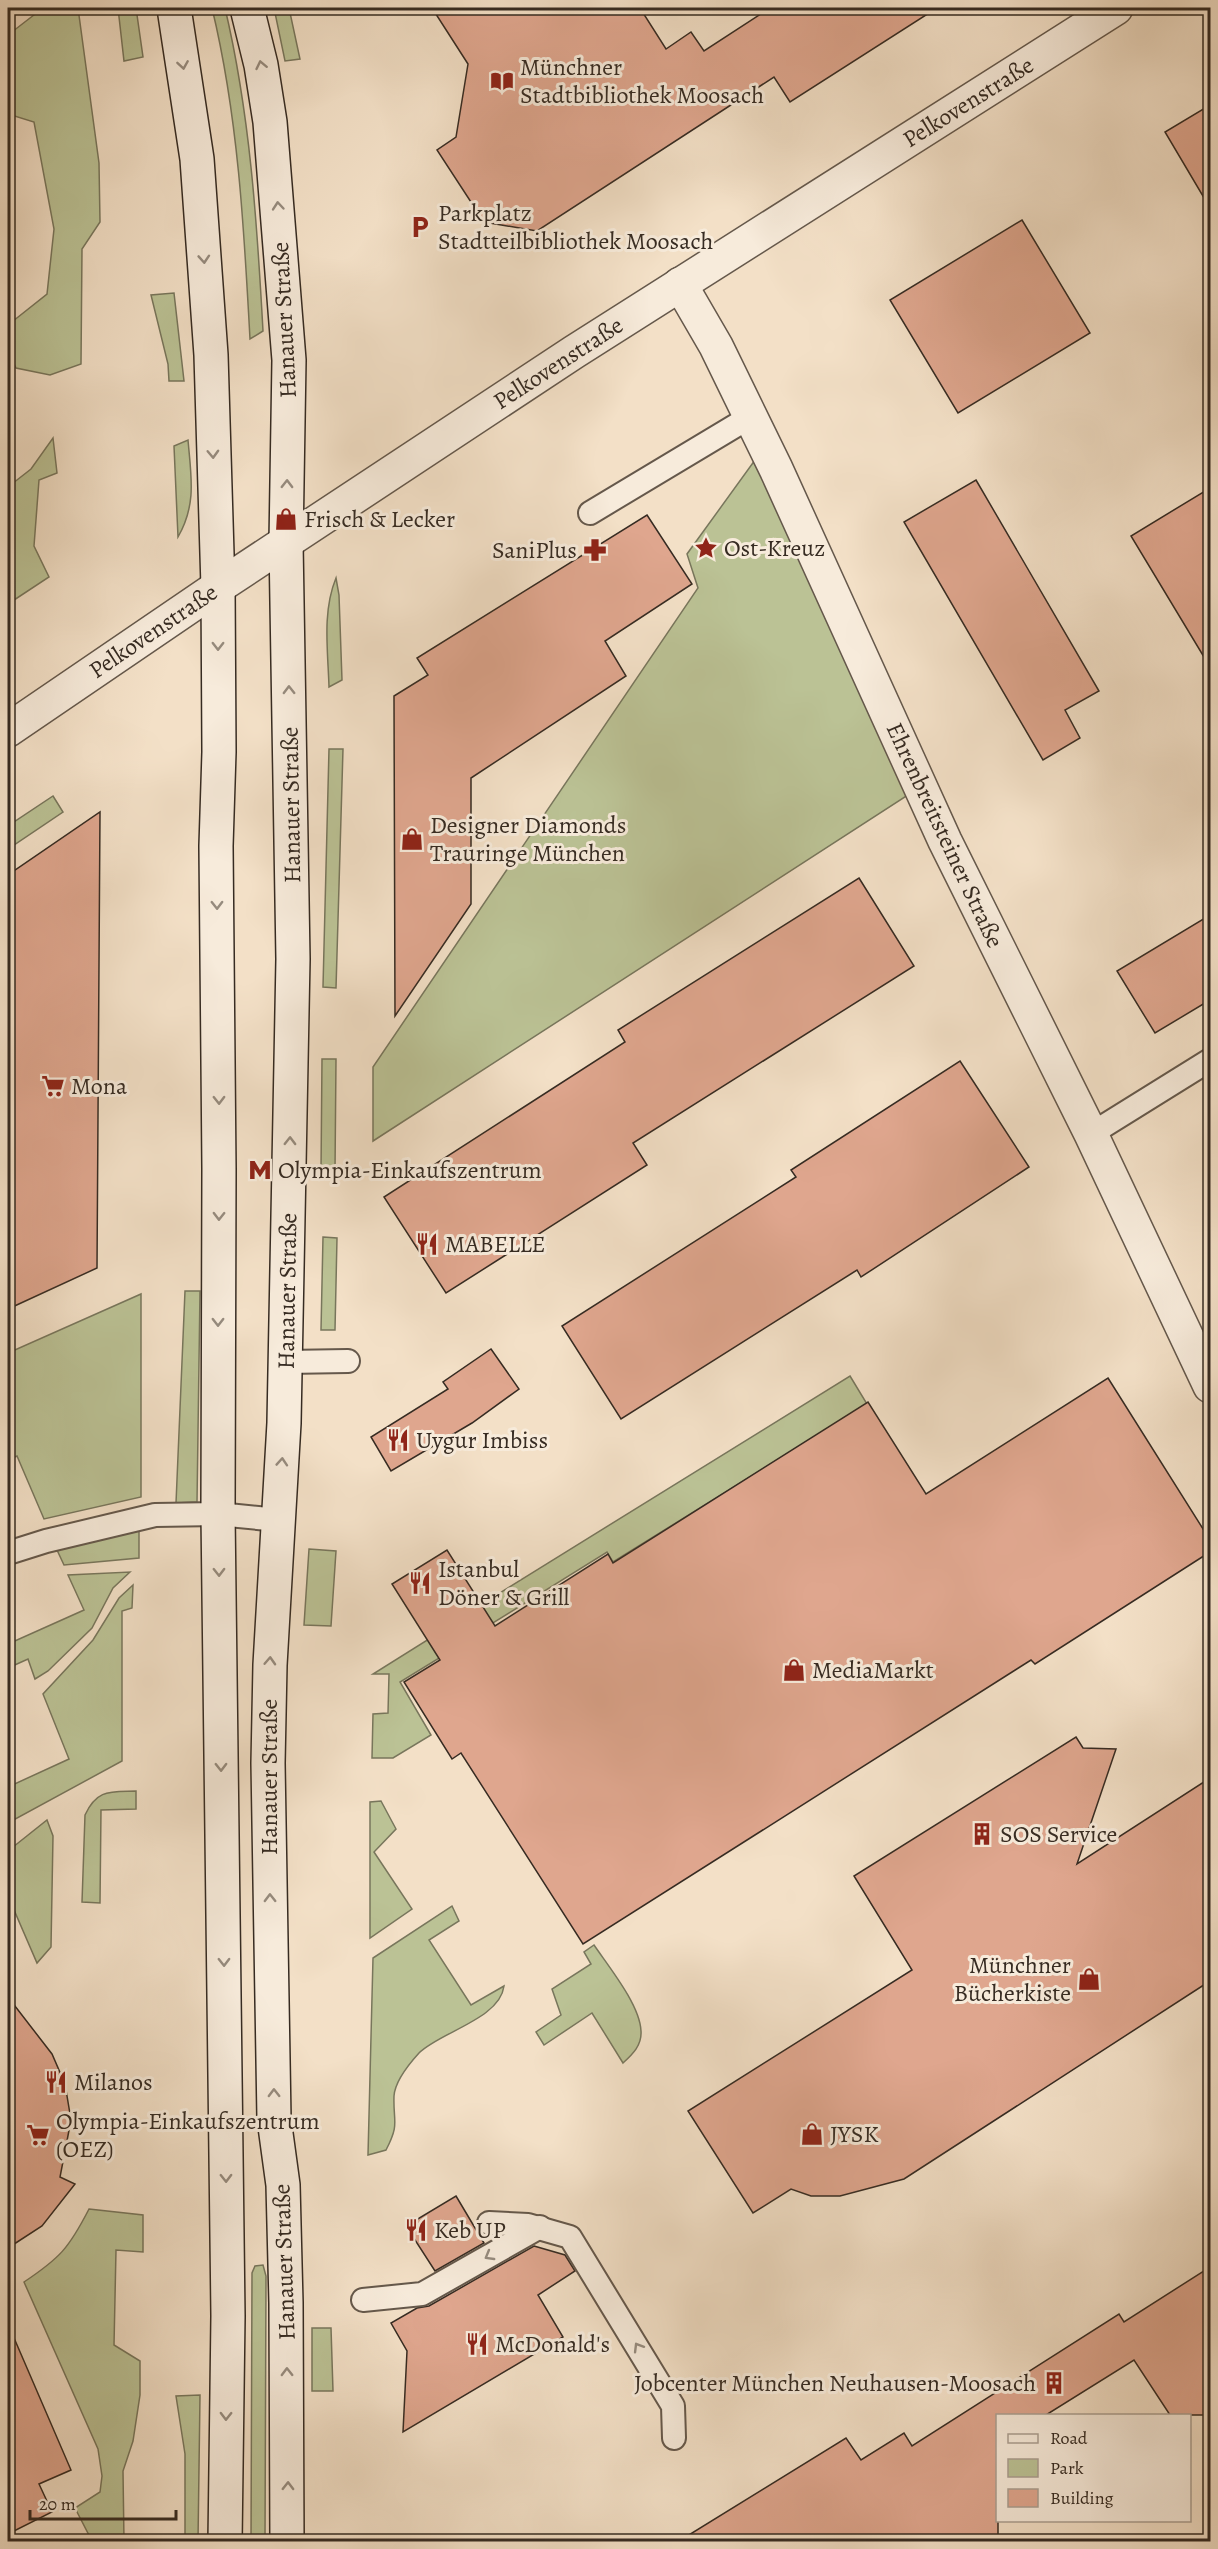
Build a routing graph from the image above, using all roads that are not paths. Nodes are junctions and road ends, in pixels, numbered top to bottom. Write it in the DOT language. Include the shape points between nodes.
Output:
graph roads {
  1 [pos="174,8"];
  2 [pos="247,8"];
  3 [pos="1116,8"];
  4 [pos="680,284"];
  5 [pos="750,417"];
  6 [pos="590,513"];
  7 [pos="286,543"];
  8 [pos="218,587"];
  9 [pos="8,730"];
  10 [pos="1210,1060"];
  11 [pos="1091,1134"];
  12 [pos="348,1361"];
  13 [pos="286,1362"];
  14 [pos="1210,1386"];
  15 [pos="218,1514"];
  16 [pos="278,1520"];
  17 [pos="8,1553"];
  18 [pos="489,2223"];
  19 [pos="540,2227"];
  20 [pos="363,2300"];
  21 [pos="674,2438"];
  22 [pos="225,2541"];
  23 [pos="287,2541"];
  1 -- 8 [label="main road, Hanauer Straße, one-way" via="198,170 211,355"];
  7 -- 2 [label="main road, Hanauer Straße, one-way" via="289,360 283,262 270,122"];
  3 -- 4 [label="main road, Pelkovenstraße"];
  4 -- 5 [label="main road, Ehrenbreitsteiner Straße"];
  4 -- 7 [label="main road, Pelkovenstraße"];
  5 -- 6 [label="lane"];
  5 -- 11 [label="main road, Ehrenbreitsteiner Straße" via="945,841"];
  7 -- 8 [label="main road, Pelkovenstraße"];
  13 -- 7 [label="main road, Hanauer Straße, one-way" via="293,958"];
  8 -- 9 [label="main road, Pelkovenstraße"];
  8 -- 15 [label="main road, Hanauer Straße, one-way"];
  10 -- 11 [label="lane"];
  11 -- 14 [label="main road, Ehrenbreitsteiner Straße"];
  12 -- 13 [label="lane"];
  16 -- 13 [label="main road, Hanauer Straße, one-way"];
  15 -- 16 [label="lane"];
  15 -- 17 [label="lane" via="155,1515"];
  15 -- 22 [label="main road, Hanauer Straße, one-way" via="228,2293"];
  23 -- 16 [label="main road, Hanauer Straße, one-way" via="286,2303 283,2185 274,2119 268,1763"];
  18 -- 19 [label="lane"];
  19 -- 20 [label="lane, one-way" via="422,2294"];
  21 -- 19 [label="lane, one-way" via="673,2406 570,2236"];
}
